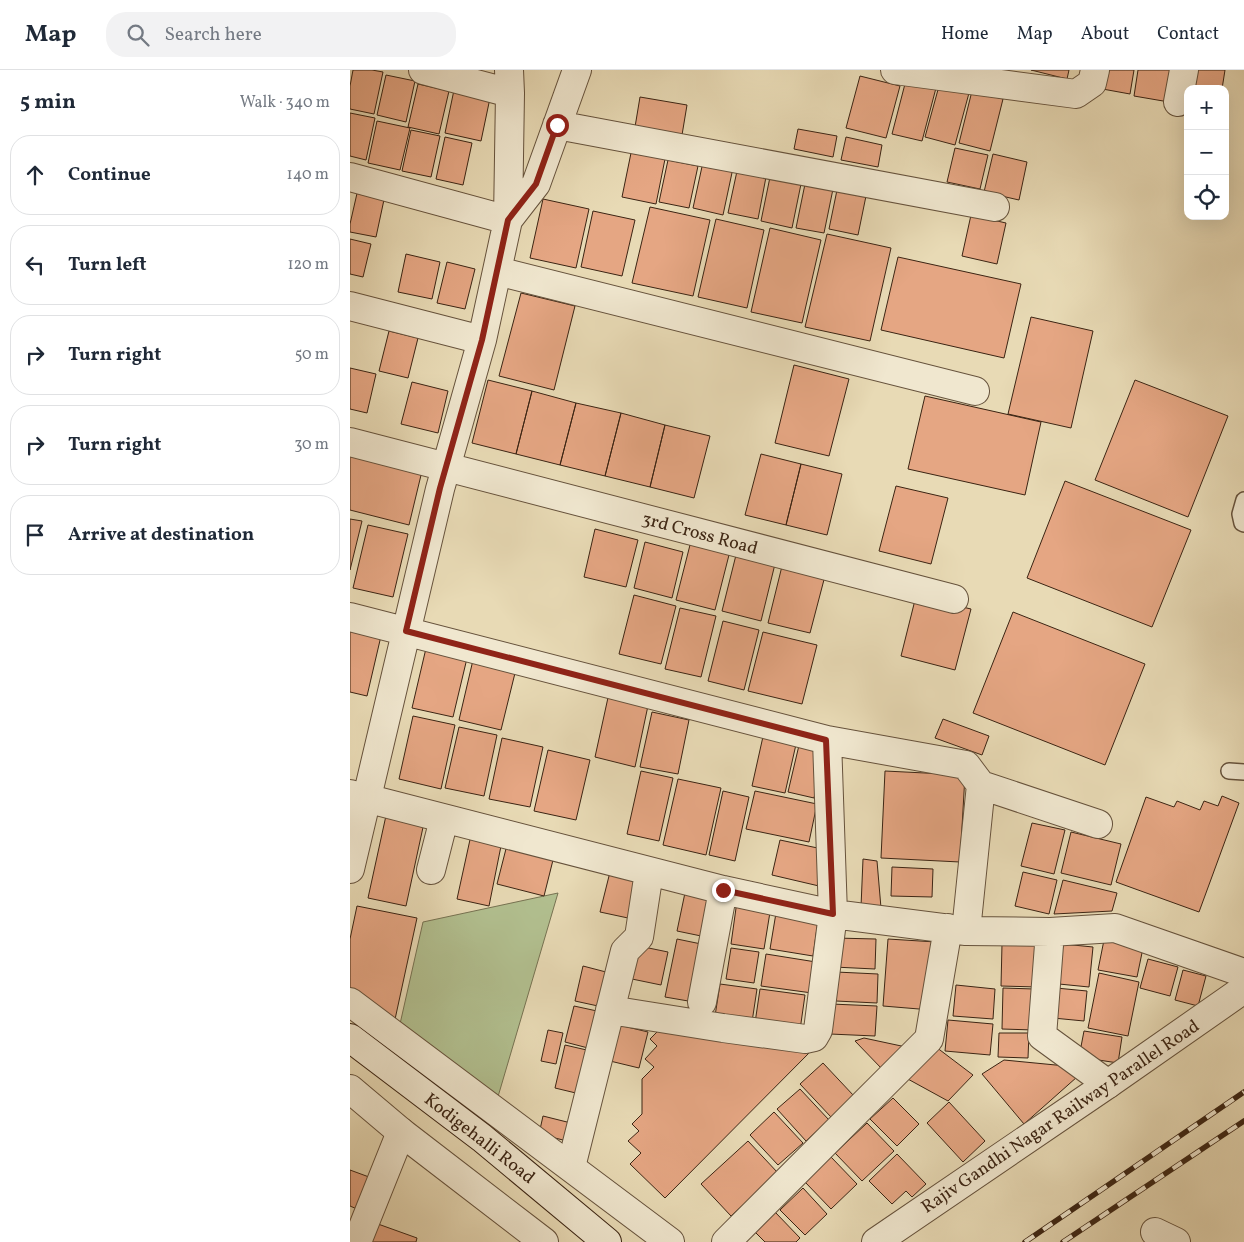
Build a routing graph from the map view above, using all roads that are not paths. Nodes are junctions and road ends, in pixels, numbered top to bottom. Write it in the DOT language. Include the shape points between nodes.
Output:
graph roads {
  1 [pos="423,70"];
  2 [pos="577,70"];
  3 [pos="895,70"];
  4 [pos="1095,70"];
  5 [pos="1184,70"];
  6 [pos="509,81"];
  7 [pos="1178,102"];
  8 [pos="557,125"];
  9 [pos="350,177"];
  10 [pos="995,207"];
  11 [pos="508,220"];
  12 [pos="497,272"];
  13 [pos="350,306"];
  14 [pos="482,340"];
  15 [pos="975,391"];
  16 [pos="350,442"];
  17 [pos="446,466"];
  18 [pos="1244,500"];
  19 [pos="1244,524"];
  20 [pos="954,599"];
  21 [pos="350,616"];
  22 [pos="406,631"];
  23 [pos="826,740"];
  24 [pos="1228,771"];
  25 [pos="1244,772"];
  26 [pos="981,785"];
  27 [pos="358,797"];
  28 [pos="444,819"];
  29 [pos="1098,824"];
  30 [pos="350,869"];
  31 [pos="431,870"];
  32 [pos="649,872"];
  33 [pos="723,890"];
  34 [pos="833,914"];
  35 [pos="957,929"];
  36 [pos="1050,932"];
  37 [pos="1244,973"];
  38 [pos="1244,989"];
  39 [pos="350,1002"];
  40 [pos="702,1002"];
  41 [pos="610,1010"];
  42 [pos="350,1038"];
  43 [pos="1108,1084"];
  44 [pos="350,1089"];
  45 [pos="401,1132"];
  46 [pos="571,1168"];
  47 [pos="357,1242"];
  48 [pos="544,1242"];
  49 [pos="607,1242"];
  50 [pos="670,1242"];
  51 [pos="726,1242"];
  52 [pos="876,1242"];
  1 -- 6 [label="street"];
  2 -- 8 [label="street"];
  3 -- 4 [label="street" via="1076,94 1092,84"];
  5 -- 7 [label="street"];
  6 -- 11 [label="street"];
  8 -- 10 [label="street"];
  8 -- 11 [label="street" via="536,184"];
  9 -- 11 [label="street"];
  11 -- 12 [label="street"];
  12 -- 14 [label="street"];
  12 -- 15 [label="street"];
  13 -- 14 [label="street"];
  14 -- 17 [label="street"];
  16 -- 17 [label="street, 3rd Cross Road"];
  17 -- 20 [label="street, 3rd Cross Road"];
  17 -- 22 [label="street"];
  18 -- 19 [label="lane" via="1240,514"];
  21 -- 22 [label="street"];
  22 -- 23 [label="street"];
  22 -- 27 [label="street"];
  23 -- 26 [label="street" via="966,765"];
  23 -- 34 [label="street"];
  24 -- 25 [label="lane"];
  26 -- 29 [label="street"];
  26 -- 35 [label="street"];
  27 -- 28 [label="street"];
  27 -- 30 [label="street"];
  28 -- 31 [label="street"];
  28 -- 32 [label="street"];
  32 -- 33 [label="street"];
  32 -- 41 [label="street" via="639,937 625,951"];
  33 -- 34 [label="street"];
  33 -- 40 [label="street"];
  34 -- 35 [label="street"];
  34 -- 41 [label="street" via="818,1030 814,1037 805,1039"];
  35 -- 36 [label="street"];
  35 -- 51 [label="street" via="929,1039"];
  36 -- 37 [label="street" via="1115,928"];
  36 -- 43 [label="street" via="1042,1036"];
  38 -- 43 [label="street, Rajiv Gandhi Nagar Railway Parallel Road"];
  39 -- 46 [label="street"];
  41 -- 46 [label="street"];
  42 -- 49 [label="street, Kodigehalli Road" via="482,1138"];
  43 -- 52 [label="street, Rajiv Gandhi Nagar Railway Parallel Road"];
  44 -- 45 [label="street"];
  45 -- 47 [label="street"];
  45 -- 48 [label="street"];
  46 -- 50 [label="street"];
}
